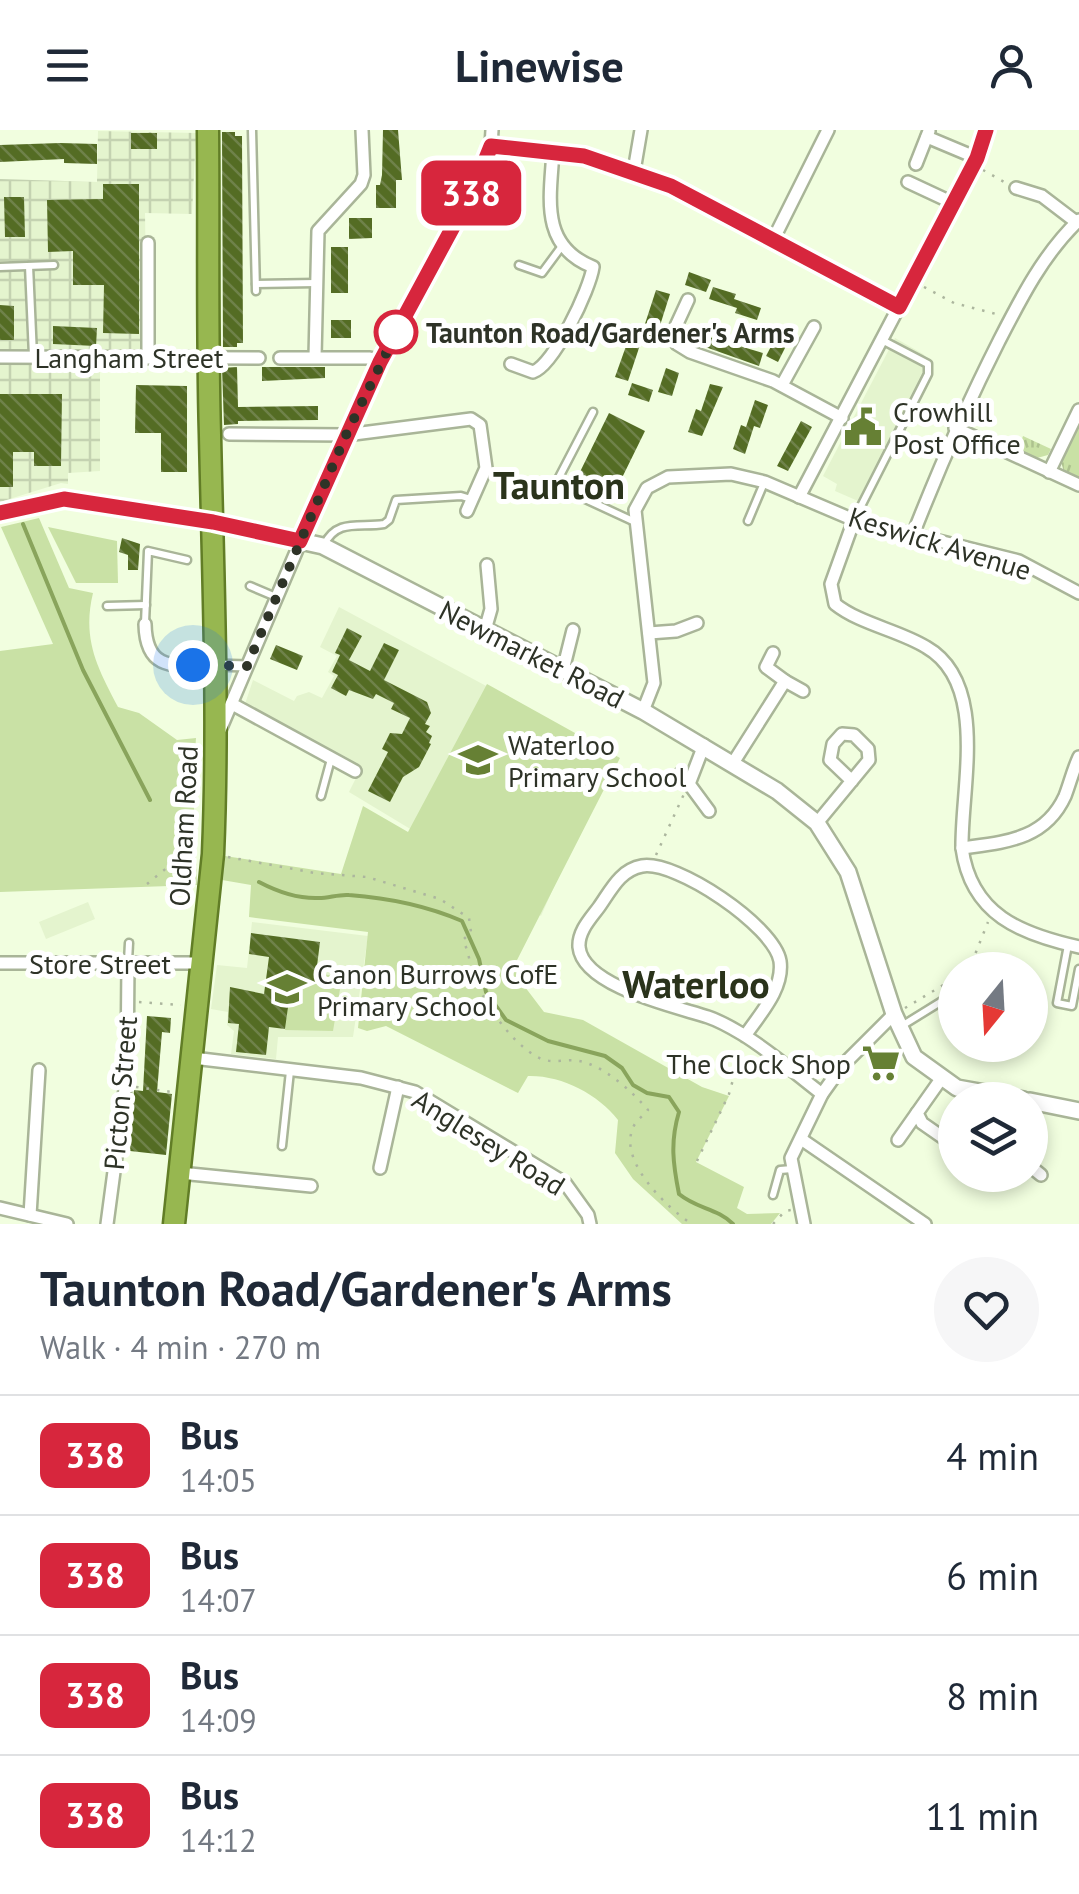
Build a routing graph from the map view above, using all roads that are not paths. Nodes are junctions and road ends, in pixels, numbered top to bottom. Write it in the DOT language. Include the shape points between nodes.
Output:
graph roads {
  1 [pos="208,130"];
  2 [pos="252,130"];
  3 [pos="362,130"];
  4 [pos="492,130"];
  5 [pos="640,130"];
  6 [pos="828,130"];
  7 [pos="986,130"];
  8 [pos="928,133"];
  9 [pos="491,146"];
  10 [pos="553,152"];
  11 [pos="975,161"];
  12 [pos="916,164"];
  13 [pos="634,171"];
  14 [pos="908,182"];
  15 [pos="1016,188"];
  16 [pos="953,203"];
  17 [pos="1078,221"];
  18 [pos="773,240"];
  19 [pos="148,243"];
  20 [pos="562,245"];
  21 [pos="54,265"];
  22 [pos="519,265"];
  23 [pos="30,266"];
  24 [pos="0,267"];
  25 [pos="316,283"];
  26 [pos="688,300"];
  27 [pos="899,307"];
  28 [pos="814,327"];
  29 [pos="882,340"];
  30 [pos="32,356"];
  31 [pos="315,356"];
  32 [pos="0,357"];
  33 [pos="148,358"];
  34 [pos="210,358"];
  35 [pos="258,358"];
  36 [pos="280,358"];
  37 [pos="380,362"];
  38 [pos="510,364"];
  39 [pos="782,385"];
  40 [pos="1079,410"];
  41 [pos="593,412"];
  42 [pos="842,418"];
  43 [pos="954,428"];
  44 [pos="219,434"];
  45 [pos="346,435"];
  46 [pos="1050,472"];
  47 [pos="765,482"];
  48 [pos="1079,484"];
  49 [pos="800,497"];
  50 [pos="469,505"];
  51 [pos="0,514"];
  52 [pos="854,520"];
  53 [pos="748,521"];
  54 [pos="213,522"];
  55 [pos="636,522"];
  56 [pos="912,537"];
  57 [pos="300,541"];
  58 [pos="323,546"];
  59 [pos="187,560"];
  60 [pos="486,565"];
  61 [pos="250,586"];
  62 [pos="1079,593"];
  63 [pos="276,596"];
  64 [pos="146,605"];
  65 [pos="107,606"];
  66 [pos="697,622"];
  67 [pos="145,624"];
  68 [pos="484,630"];
  69 [pos="574,630"];
  70 [pos="648,633"];
  71 [pos="774,653"];
  72 [pos="216,665"];
  73 [pos="247,666"];
  74 [pos="563,670"];
  75 [pos="785,681"];
  76 [pos="804,692"];
  77 [pos="232,704"];
  78 [pos="643,711"];
  79 [pos="216,739"];
  80 [pos="704,746"];
  81 [pos="1079,757"];
  82 [pos="332,758"];
  83 [pos="733,762"];
  84 [pos="355,770"];
  85 [pos="852,781"];
  86 [pos="320,796"];
  87 [pos="709,811"];
  88 [pos="817,823"];
  89 [pos="962,848"];
  90 [pos="129,943"];
  91 [pos="1073,946"];
  92 [pos="128,962"];
  93 [pos="200,962"];
  94 [pos="0,964"];
  95 [pos="1079,969"];
  96 [pos="938,1001"];
  97 [pos="896,1021"];
  98 [pos="745,1036"];
  99 [pos="192,1058"];
  100 [pos="40,1070"];
  101 [pos="290,1070"];
  102 [pos="940,1078"];
  103 [pos="947,1082"];
  104 [pos="398,1087"];
  105 [pos="822,1094"];
  106 [pos="1048,1105"];
  107 [pos="1079,1111"];
  108 [pos="918,1113"];
  109 [pos="938,1135"];
  110 [pos="800,1139"];
  111 [pos="898,1140"];
  112 [pos="282,1146"];
  113 [pos="380,1168"];
  114 [pos="793,1170"];
  115 [pos="180,1173"];
  116 [pos="311,1186"];
  117 [pos="773,1195"];
  118 [pos="0,1208"];
  119 [pos="30,1215"];
  120 [pos="67,1224"];
  121 [pos="107,1224"];
  122 [pos="174,1224"];
  123 [pos="590,1224"];
  124 [pos="804,1224"];
  125 [pos="925,1224"];
  1 -- 34 [label="highway, Oldham Road"];
  2 -- 25 [label="lane" via="256,288"];
  3 -- 25 [label="street" via="364,175 321,224"];
  4 -- 9 [label="street"];
  5 -- 13 [label="street"];
  6 -- 18 [label="street"];
  7 -- 11 [label="street"];
  8 -- 11 [label="street"];
  8 -- 12 [label="street"];
  9 -- 10 [label="street"];
  9 -- 37 [label="street"];
  10 -- 13 [label="street"];
  10 -- 20 [label="street" via="549,209"];
  11 -- 16 [label="street"];
  13 -- 18 [label="street"];
  14 -- 16 [label="street"];
  15 -- 17 [label="street" via="1042,196"];
  16 -- 27 [label="street"];
  17 -- 43 [label="street" via="1011,318"];
  18 -- 27 [label="street"];
  19 -- 33 [label="street"];
  20 -- 22 [label="lane" via="542,273"];
  20 -- 38 [label="street" via="593,266 590,282 547,364 533,372"];
  21 -- 23 [label="lane"];
  23 -- 24 [label="lane"];
  23 -- 30 [label="lane"];
  25 -- 31 [label="street"];
  26 -- 39 [label="street" via="676,326 677,344"];
  27 -- 29 [label="street"];
  28 -- 39 [label="street"];
  29 -- 42 [label="street"];
  29 -- 52 [label="lane" via="928,364 928,374"];
  30 -- 32 [label="street, Langham Street"];
  30 -- 33 [label="street, Langham Street"];
  31 -- 36 [label="street"];
  31 -- 37 [label="street"];
  33 -- 34 [label="street, Langham Street"];
  34 -- 35 [label="street, Langham Street"];
  34 -- 44 [label="highway, Oldham Road"];
  37 -- 45 [label="street"];
  39 -- 42 [label="street"];
  40 -- 46 [label="street"];
  41 -- 55 [label="lane" via="555,484"];
  42 -- 49 [label="street"];
  43 -- 46 [label="street"];
  43 -- 56 [label="street"];
  44 -- 45 [label="street"];
  44 -- 54 [label="highway, Oldham Road"];
  45 -- 50 [label="street" via="476,421 486,468"];
  45 -- 57 [label="street"];
  46 -- 48 [label="street"];
  47 -- 49 [label="street, Keswick Avenue"];
  47 -- 53 [label="lane"];
  47 -- 55 [label="street, Keswick Avenue" via="731,474 668,477 647,488"];
  49 -- 52 [label="street, Keswick Avenue"];
  50 -- 58 [label="lane" via="461,496 396,500 384,524 343,526"];
  51 -- 54 [label="street" via="64,499"];
  52 -- 56 [label="street, Keswick Avenue"];
  52 -- 89 [label="street" via="831,584 836,604 930,649 957,680 968,712"];
  54 -- 57 [label="street, Newmarket Road"];
  54 -- 72 [label="highway, Oldham Road"];
  55 -- 70 [label="street"];
  56 -- 62 [label="street, Keswick Avenue" via="1019,561"];
  57 -- 58 [label="street, Newmarket Road"];
  57 -- 63 [label="street"];
  58 -- 68 [label="street, Newmarket Road"];
  59 -- 64 [label="lane" via="149,549"];
  60 -- 68 [label="street" via="490,609"];
  61 -- 63 [label="lane"];
  63 -- 73 [label="street"];
  64 -- 65 [label="lane"];
  64 -- 67 [label="lane"];
  66 -- 70 [label="street"];
  67 -- 72 [label="street" via="154,658 170,665"];
  68 -- 74 [label="street, Newmarket Road"];
  69 -- 74 [label="street"];
  70 -- 78 [label="street" via="654,683"];
  71 -- 75 [label="street" via="766,667"];
  72 -- 73 [label="street"];
  72 -- 79 [label="highway, Oldham Road"];
  73 -- 77 [label="street"];
  74 -- 78 [label="street, Newmarket Road"];
  75 -- 76 [label="street"];
  75 -- 83 [label="street"];
  77 -- 79 [label="street"];
  77 -- 82 [label="street"];
  78 -- 80 [label="street, Newmarket Road"];
  79 -- 93 [label="highway, Oldham Road" via="214,854"];
  80 -- 83 [label="street, Newmarket Road"];
  80 -- 87 [label="street" via="685,779"];
  81 -- 89 [label="street" via="1064,799 1043,826 1020,840"];
  82 -- 84 [label="street"];
  82 -- 86 [label="lane"];
  83 -- 88 [label="street, Newmarket Road"];
  85 -- 88 [label="street"];
  88 -- 97 [label="street, Newmarket Road" via="848,872"];
  89 -- 91 [label="street" via="964,865 992,911 1023,932"];
  90 -- 92 [label="lane"];
  91 -- 95 [label="lane" via="1057,1003 1072,1006"];
  92 -- 93 [label="street, Store Street"];
  92 -- 94 [label="street, Store Street"];
  92 -- 121 [label="street, Picton Street" via="127,1074"];
  93 -- 99 [label="highway, Oldham Road"];
  96 -- 97 [label="lane"];
  97 -- 102 [label="street, Newmarket Road" via="914,1057"];
  97 -- 105 [label="street" via="842,1066"];
  98 -- 98 [label="street" via="776,990 780,961 767,936 733,906 668,868 629,870 581,932 583,958 631,994 713,1018"];
  98 -- 105 [label="street"];
  99 -- 101 [label="street, Anglesey Road"];
  99 -- 115 [label="highway, Oldham Road"];
  100 -- 119 [label="street"];
  101 -- 104 [label="street, Anglesey Road"];
  101 -- 112 [label="lane"];
  102 -- 103 [label="street, Newmarket Road"];
  102 -- 108 [label="street"];
  104 -- 113 [label="street"];
  104 -- 123 [label="street, Anglesey Road" via="566,1184"];
  105 -- 110 [label="street"];
  106 -- 107 [label="street, Newmarket Road"];
  108 -- 109 [label="street"];
  108 -- 111 [label="street"];
  110 -- 114 [label="street"];
  110 -- 125 [label="street"];
  114 -- 117 [label="lane" via="780,1170"];
  114 -- 124 [label="street"];
  115 -- 116 [label="street"];
  115 -- 122 [label="highway, Oldham Road"];
  118 -- 119 [label="street"];
  119 -- 120 [label="street"];
}
